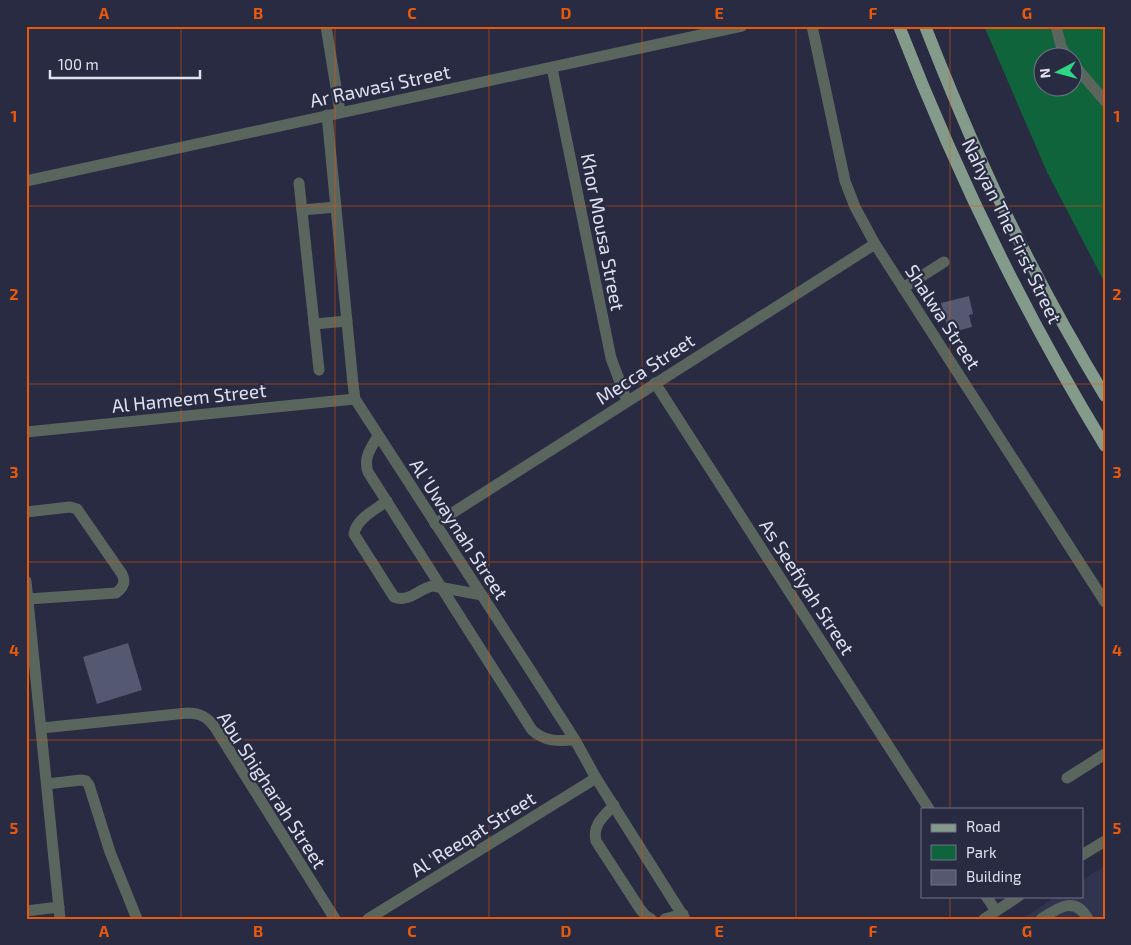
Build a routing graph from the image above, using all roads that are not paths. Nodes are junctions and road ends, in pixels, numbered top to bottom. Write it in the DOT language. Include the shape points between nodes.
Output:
graph roads {
  1 [pos="326,26"];
  2 [pos="742,26"];
  3 [pos="812,26"];
  4 [pos="899,26"];
  5 [pos="924,26"];
  6 [pos="1056,26"];
  7 [pos="1062,48"];
  8 [pos="552,68"];
  9 [pos="1084,77"];
  10 [pos="1105,101"];
  11 [pos="340,112"];
  12 [pos="327,115"];
  13 [pos="26,181"];
  14 [pos="299,183"];
  15 [pos="336,207"];
  16 [pos="302,210"];
  17 [pos="875,244"];
  18 [pos="944,262"];
  19 [pos="903,288"];
  20 [pos="347,321"];
  21 [pos="314,324"];
  22 [pos="319,370"];
  23 [pos="655,383"];
  24 [pos="1105,396"];
  25 [pos="356,399"];
  26 [pos="627,401"];
  27 [pos="26,432"];
  28 [pos="378,436"];
  29 [pos="1105,446"];
  30 [pos="387,501"];
  31 [pos="26,512"];
  32 [pos="436,524"];
  33 [pos="26,581"];
  34 [pos="441,586"];
  35 [pos="482,595"];
  36 [pos="28,599"];
  37 [pos="1105,602"];
  38 [pos="30,649"];
  39 [pos="42,728"];
  40 [pos="575,740"];
  41 [pos="1105,754"];
  42 [pos="596,778"];
  43 [pos="1066,778"];
  44 [pos="47,784"];
  45 [pos="614,805"];
  46 [pos="928,808"];
  47 [pos="1105,841"];
  48 [pos="1084,854"];
  49 [pos="987,898"];
  50 [pos="1016,898"];
  51 [pos="26,910"];
  52 [pos="996,911"];
  53 [pos="60,913"];
  54 [pos="684,917"];
  55 [pos="137,919"];
  56 [pos="335,919"];
  57 [pos="368,919"];
  58 [pos="651,919"];
  59 [pos="665,919"];
  60 [pos="984,919"];
  61 [pos="1041,919"];
  62 [pos="1088,919"];
  1 -- 11 [label="street"];
  2 -- 8 [label="street, Ar Rawasi Street"];
  3 -- 17 [label="street, Shalwa Street" via="846,181 855,207"];
  4 -- 29 [label="main road, Nahyan The First Street" via="940,126 990,232"];
  5 -- 24 [label="main road, Nahyan The First Street" via="1021,243 1074,345"];
  6 -- 7 [label="street"];
  8 -- 11 [label="street, Ar Rawasi Street"];
  8 -- 26 [label="street, Khor Mousa Street" via="611,358"];
  9 -- 10 [label="street"];
  11 -- 12 [label="street, Ar Rawasi Street"];
  12 -- 13 [label="street, Ar Rawasi Street"];
  12 -- 15 [label="street, Al 'Uwaynah Street"];
  14 -- 16 [label="street"];
  15 -- 16 [label="street"];
  15 -- 20 [label="street, Al 'Uwaynah Street"];
  16 -- 21 [label="street"];
  17 -- 19 [label="street, Shalwa Street"];
  17 -- 23 [label="street, Mecca Street"];
  18 -- 19 [label="street"];
  19 -- 37 [label="street, Shalwa Street"];
  20 -- 21 [label="street"];
  20 -- 25 [label="street, Al 'Uwaynah Street"];
  21 -- 22 [label="street"];
  23 -- 26 [label="street, Mecca Street"];
  23 -- 46 [label="street, As Seefiyah Street"];
  25 -- 27 [label="street, Al Hameem Street"];
  25 -- 28 [label="street, Al 'Uwaynah Street"];
  26 -- 32 [label="street, Mecca Street"];
  28 -- 30 [label="street" via="367,456 366,467"];
  28 -- 32 [label="street, Al 'Uwaynah Street"];
  30 -- 34 [label="street"];
  30 -- 34 [label="street" via="356,525 354,538 394,597 408,598 429,586"];
  31 -- 36 [label="street" via="77,509 122,574 124,583 116,593"];
  32 -- 35 [label="street, Al 'Uwaynah Street"];
  33 -- 36 [label="street"];
  34 -- 35 [label="street"];
  34 -- 40 [label="street" via="532,730 553,741"];
  35 -- 40 [label="street, Al 'Uwaynah Street"];
  36 -- 38 [label="street"];
  38 -- 39 [label="street"];
  39 -- 44 [label="street"];
  39 -- 56 [label="street, Abu Shigharah Street" via="187,713 204,716 211,721"];
  40 -- 42 [label="street, Al 'Uwaynah Street"];
  41 -- 43 [label="street"];
  42 -- 45 [label="street, Al 'Uwaynah Street"];
  42 -- 57 [label="street, Al 'Reeqat Street"];
  44 -- 53 [label="street"];
  44 -- 55 [label="street" via="81,780 89,784 110,852"];
  45 -- 54 [label="street, Al 'Uwaynah Street"];
  45 -- 58 [label="street" via="597,824 596,841 640,909"];
  47 -- 48 [label="street"];
  49 -- 52 [label="street"];
  50 -- 52 [label="street"];
  51 -- 53 [label="street"];
  52 -- 60 [label="street"];
  54 -- 59 [label="street"];
  61 -- 62 [label="street" via="1069,905 1082,909"];
}
